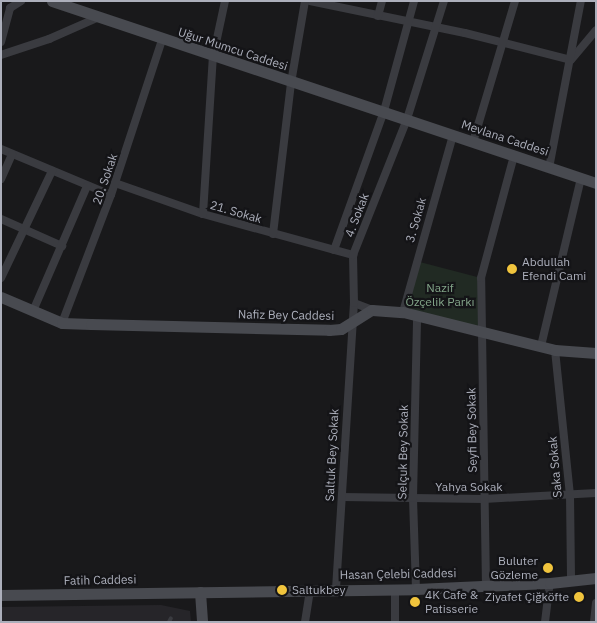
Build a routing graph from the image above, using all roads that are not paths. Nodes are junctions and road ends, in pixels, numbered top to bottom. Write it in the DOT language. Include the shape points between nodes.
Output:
graph roads {
  1 [pos="21,1"];
  2 [pos="52,1"];
  3 [pos="225,1"];
  4 [pos="305,1"];
  5 [pos="310,1"];
  6 [pos="382,1"];
  7 [pos="414,1"];
  8 [pos="444,1"];
  9 [pos="515,1"];
  10 [pos="581,1"];
  11 [pos="378,16"];
  12 [pos="99,17"];
  13 [pos="408,22"];
  14 [pos="436,27"];
  15 [pos="596,30"];
  16 [pos="162,40"];
  17 [pos="1,42"];
  18 [pos="502,42"];
  19 [pos="1,54"];
  20 [pos="214,57"];
  21 [pos="571,60"];
  22 [pos="291,82"];
  23 [pos="384,111"];
  24 [pos="407,120"];
  25 [pos="453,135"];
  26 [pos="473,142"];
  27 [pos="1,149"];
  28 [pos="12,154"];
  29 [pos="514,156"];
  30 [pos="549,168"];
  31 [pos="52,172"];
  32 [pos="581,178"];
  33 [pos="1,179"];
  34 [pos="596,182"];
  35 [pos="115,183"];
  36 [pos="87,186"];
  37 [pos="111,195"];
  38 [pos="202,214"];
  39 [pos="1,219"];
  40 [pos="24,229"];
  41 [pos="273,234"];
  42 [pos="62,246"];
  43 [pos="334,250"];
  44 [pos="353,255"];
  45 [pos="1,278"];
  46 [pos="1,297"];
  47 [pos="354,303"];
  48 [pos="372,310"];
  49 [pos="33,311"];
  50 [pos="402,312"];
  51 [pos="417,316"];
  52 [pos="62,322"];
  53 [pos="351,323"];
  54 [pos="482,333"];
  55 [pos="541,346"];
  56 [pos="555,350"];
  57 [pos="596,353"];
  58 [pos="596,493"];
  59 [pos="570,495"];
  60 [pos="342,496"];
  61 [pos="413,498"];
  62 [pos="484,499"];
  63 [pos="596,578"];
  64 [pos="571,582"];
  65 [pos="550,584"];
  66 [pos="486,587"];
  67 [pos="310,589"];
  68 [pos="336,589"];
  69 [pos="395,589"];
  70 [pos="416,589"];
  71 [pos="200,592"];
  72 [pos="1,594"];
  73 [pos="596,602"];
  74 [pos="202,622"];
  75 [pos="306,622"];
  76 [pos="395,622"];
  77 [pos="545,622"];
  78 [pos="594,622"];
  1 -- 17 [label="street" via="10,8"];
  2 -- 12 [label="street, Uğur Mumcu Caddesi"];
  3 -- 20 [label="street"];
  4 -- 22 [label="street"];
  5 -- 11 [label="street"];
  6 -- 11 [label="street"];
  7 -- 13 [label="street"];
  8 -- 14 [label="street, 4. Sokak"];
  9 -- 18 [label="street"];
  10 -- 21 [label="street"];
  11 -- 13 [label="street"];
  12 -- 16 [label="street, Uğur Mumcu Caddesi"];
  12 -- 19 [label="street" via="49,39"];
  13 -- 14 [label="street"];
  13 -- 23 [label="street"];
  14 -- 18 [label="street"];
  14 -- 24 [label="street, 4. Sokak"];
  15 -- 21 [label="street"];
  16 -- 20 [label="street, Uğur Mumcu Caddesi"];
  16 -- 35 [label="street, 20. Sokak"];
  18 -- 21 [label="street"];
  18 -- 26 [label="street"];
  20 -- 22 [label="street, Uğur Mumcu Caddesi"];
  20 -- 38 [label="street"];
  21 -- 30 [label="street"];
  22 -- 23 [label="street, Uğur Mumcu Caddesi"];
  22 -- 41 [label="street"];
  23 -- 24 [label="street, Uğur Mumcu Caddesi"];
  23 -- 43 [label="street"];
  24 -- 25 [label="street, Mevlana Caddesi"];
  24 -- 44 [label="street, 4. Sokak"];
  25 -- 26 [label="street, Mevlana Caddesi"];
  25 -- 50 [label="street, 3. Sokak"];
  26 -- 29 [label="street, Mevlana Caddesi"];
  27 -- 28 [label="street"];
  28 -- 31 [label="street"];
  28 -- 33 [label="street"];
  29 -- 30 [label="street, Mevlana Caddesi"];
  29 -- 54 [label="street, Seyfi Bey Sokak" via="481,278"];
  30 -- 32 [label="street, Mevlana Caddesi"];
  31 -- 36 [label="street"];
  31 -- 40 [label="street"];
  32 -- 34 [label="street, Mevlana Caddesi"];
  32 -- 55 [label="street"];
  35 -- 37 [label="street, 20. Sokak"];
  35 -- 38 [label="street, 21. Sokak"];
  36 -- 37 [label="street"];
  36 -- 42 [label="street"];
  37 -- 52 [label="street, 20. Sokak"];
  38 -- 41 [label="street, 21. Sokak"];
  39 -- 40 [label="street"];
  40 -- 42 [label="street"];
  40 -- 45 [label="street"];
  41 -- 43 [label="street, 21. Sokak"];
  42 -- 49 [label="street"];
  43 -- 44 [label="street, 21. Sokak"];
  44 -- 47 [label="street, 4. Sokak"];
  46 -- 49 [label="street, Nafiz Bey Caddesi"];
  47 -- 48 [label="street"];
  47 -- 53 [label="street, 4. Sokak"];
  48 -- 50 [label="street"];
  48 -- 53 [label="street, Nafiz Bey Caddesi"];
  49 -- 52 [label="street, Nafiz Bey Caddesi"];
  50 -- 51 [label="street"];
  51 -- 54 [label="street"];
  51 -- 61 [label="street, Selçuk Bey Sokak"];
  52 -- 53 [label="street, Nafiz Bey Caddesi" via="329,330 341,329"];
  53 -- 60 [label="street, Saltuk Bey Sokak"];
  54 -- 55 [label="street"];
  54 -- 62 [label="street, Seyfi Bey Sokak"];
  55 -- 56 [label="street"];
  56 -- 57 [label="street"];
  56 -- 59 [label="street, Saka Sokak"];
  58 -- 59 [label="street, Yahya Sokak"];
  59 -- 62 [label="street, Yahya Sokak"];
  59 -- 64 [label="street, Saka Sokak"];
  60 -- 61 [label="street, Yahya Sokak"];
  60 -- 68 [label="street, Saltuk Bey Sokak"];
  61 -- 62 [label="street, Yahya Sokak"];
  61 -- 70 [label="street, Selçuk Bey Sokak"];
  62 -- 66 [label="street, Seyfi Bey Sokak"];
  63 -- 64 [label="street, Hasan Çelebi Caddesi"];
  64 -- 65 [label="street, Hasan Çelebi Caddesi"];
  65 -- 66 [label="street, Hasan Çelebi Caddesi"];
  65 -- 77 [label="street"];
  66 -- 70 [label="street, Hasan Çelebi Caddesi"];
  67 -- 68 [label="street, Hasan Çelebi Caddesi"];
  67 -- 71 [label="street, Hasan Çelebi Caddesi"];
  67 -- 75 [label="street"];
  68 -- 69 [label="street, Hasan Çelebi Caddesi"];
  69 -- 70 [label="street, Hasan Çelebi Caddesi"];
  69 -- 76 [label="street"];
  71 -- 72 [label="street, Fatih Caddesi"];
  71 -- 74 [label="street"];
  73 -- 78 [label="street"];
}
